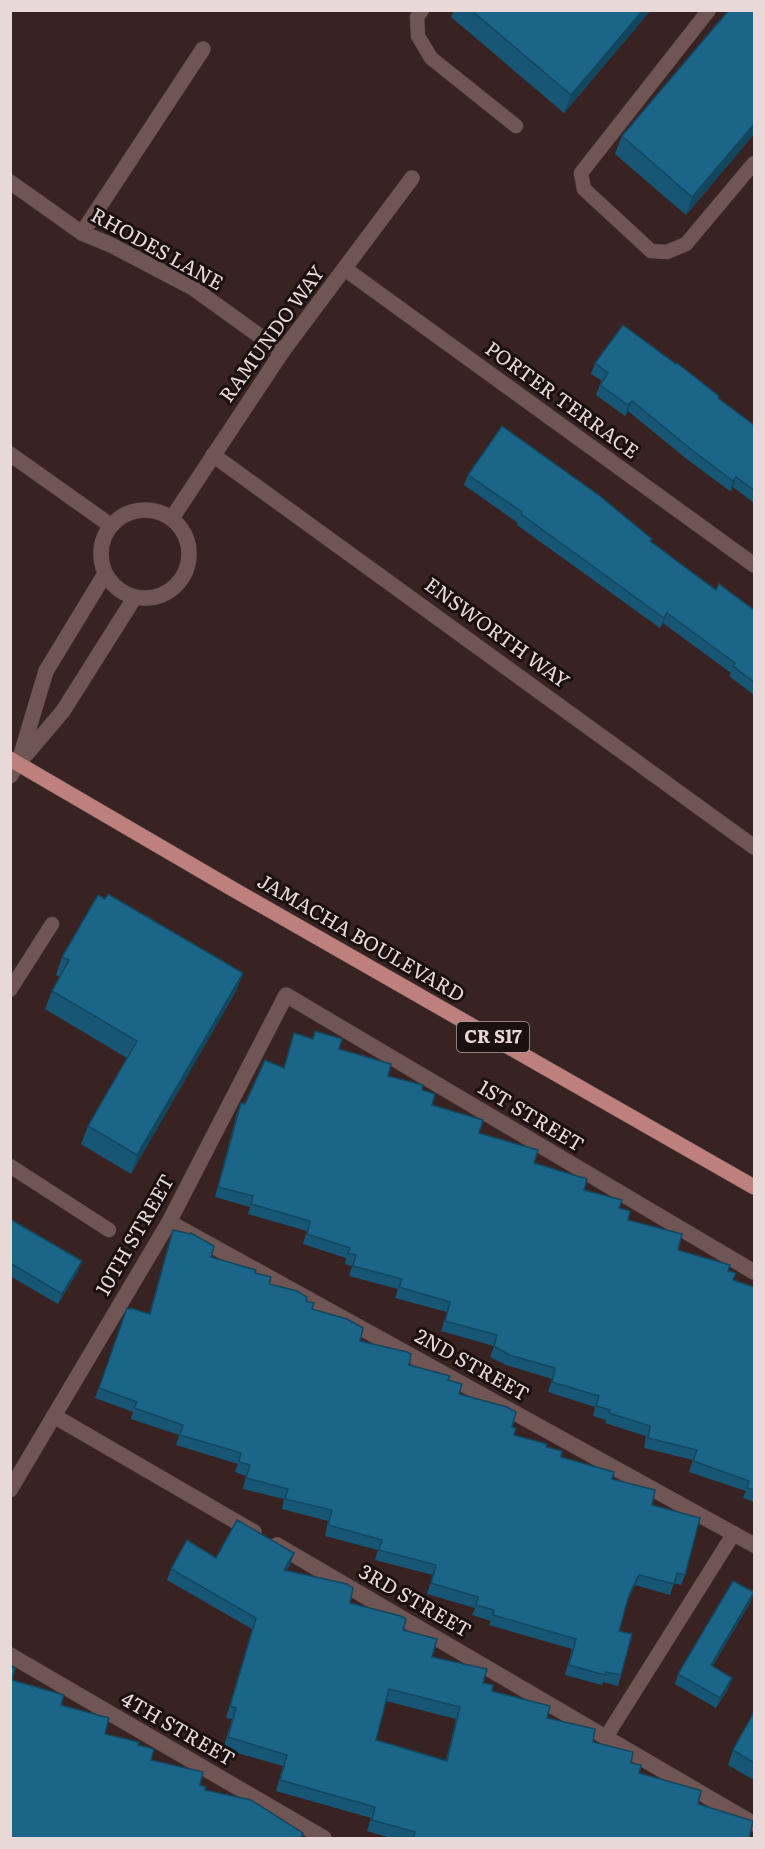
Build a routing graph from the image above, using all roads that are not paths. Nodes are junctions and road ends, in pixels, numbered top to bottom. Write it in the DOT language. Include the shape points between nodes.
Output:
graph roads {
  1 [pos="422,10"];
  2 [pos="709,10"];
  3 [pos="203,49"];
  4 [pos="516,126"];
  5 [pos="754,163"];
  6 [pos="412,178"];
  7 [pos="10,182"];
  8 [pos="82,233"];
  9 [pos="345,269"];
  10 [pos="282,352"];
  11 [pos="10,454"];
  12 [pos="213,455"];
  13 [pos="172,518"];
  14 [pos="110,525"];
  15 [pos="754,565"];
  16 [pos="105,574"];
  17 [pos="135,597"];
  18 [pos="13,766"];
  19 [pos="754,847"];
  20 [pos="52,924"];
  21 [pos="10,990"];
  22 [pos="286,995"];
  23 [pos="10,1166"];
  24 [pos="754,1187"];
  25 [pos="169,1222"];
  26 [pos="109,1230"];
  27 [pos="754,1272"];
  28 [pos="54,1416"];
  29 [pos="10,1490"];
  30 [pos="734,1533"];
  31 [pos="754,1545"];
  32 [pos="10,1655"];
  33 [pos="606,1737"];
  34 [pos="754,1824"];
  35 [pos="324,1839"];
  1 -- 4 [label="lane" via="417,17 418,36 431,58"];
  2 -- 5 [label="lane" via="581,173 584,189 651,251 667,252 686,244"];
  3 -- 8 [label="street"];
  6 -- 9 [label="street, RAMUNDO WAY"];
  7 -- 8 [label="street, RHODES LANE"];
  8 -- 10 [label="street, RHODES LANE" via="193,288"];
  9 -- 10 [label="street, RAMUNDO WAY"];
  9 -- 15 [label="street, PORTER TERRACE"];
  10 -- 12 [label="street, RAMUNDO WAY"];
  11 -- 14 [label="street"];
  12 -- 13 [label="street, RAMUNDO WAY"];
  12 -- 19 [label="street, ENSWORTH WAY"];
  13 -- 14 [label="street" via="157,510 140,509 123,514"];
  13 -- 17 [label="street" via="189,547 188,564 181,580 168,592 152,598"];
  14 -- 16 [label="street" via="102,540 100,558"];
  16 -- 17 [label="street" via="123,593"];
  16 -- 18 [label="street" via="46,670"];
  17 -- 18 [label="street" via="63,711"];
  18 -- 24 [label="main road, JAMACHA BOULEVARD / CR S17"];
  20 -- 21 [label="lane"];
  22 -- 25 [label="street, 10TH STREET"];
  22 -- 27 [label="street, 1ST STREET"];
  23 -- 26 [label="lane"];
  25 -- 28 [label="street, 10TH STREET"];
  25 -- 30 [label="street, 2ND STREET"];
  28 -- 29 [label="street, 10TH STREET"];
  28 -- 33 [label="street, 3RD STREET"];
  30 -- 31 [label="street, 2ND STREET"];
  30 -- 33 [label="lane"];
  32 -- 35 [label="street, 4TH STREET"];
  33 -- 34 [label="street, 3RD STREET"];
}
